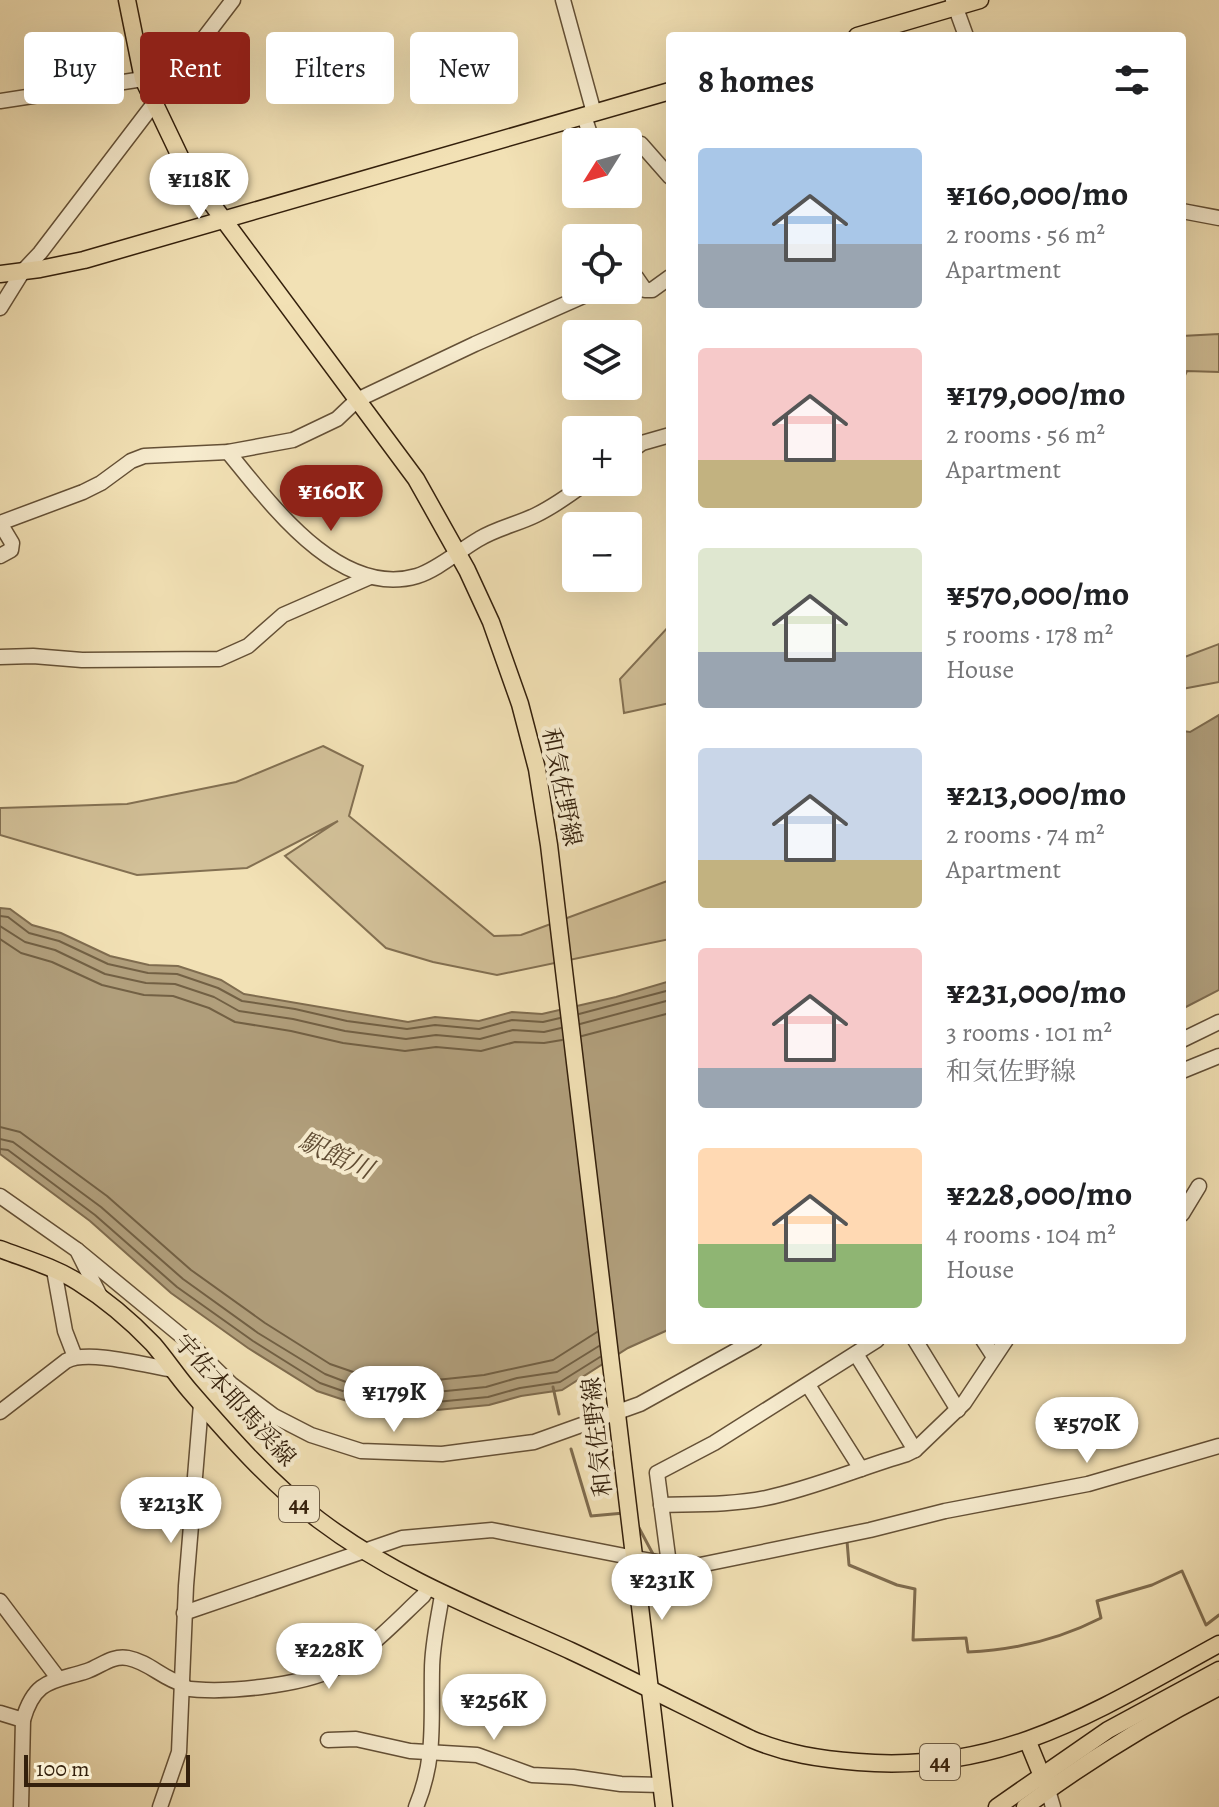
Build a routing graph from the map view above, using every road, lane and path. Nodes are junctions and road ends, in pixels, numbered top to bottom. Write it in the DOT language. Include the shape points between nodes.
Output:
graph roads {
  1 [pos="127,0"];
  2 [pos="233,0"];
  3 [pos="563,0"];
  4 [pos="980,0"];
  5 [pos="954,4"];
  6 [pos="208,32"];
  7 [pos="869,32"];
  8 [pos="964,32"];
  9 [pos="140,64"];
  10 [pos="140,79"];
  11 [pos="666,92"];
  12 [pos="0,101"];
  13 [pos="152,104"];
  14 [pos="154,104"];
  15 [pos="589,115"];
  16 [pos="591,128"];
  17 [pos="642,145"];
  18 [pos="666,172"];
  19 [pos="1188,211"];
  20 [pos="1219,218"];
  21 [pos="222,219"];
  22 [pos="23,271"];
  23 [pos="0,274"];
  24 [pos="666,280"];
  25 [pos="642,286"];
  26 [pos="565,304"];
  27 [pos="0,308"];
  28 [pos="357,400"];
  29 [pos="666,436"];
  30 [pos="642,443"];
  31 [pos="228,452"];
  32 [pos="565,496"];
  33 [pos="0,523"];
  34 [pos="457,551"];
  35 [pos="0,556"];
  36 [pos="370,577"];
  37 [pos="0,657"];
  38 [pos="1219,1022"];
  39 [pos="1186,1038"];
  40 [pos="1219,1056"];
  41 [pos="1186,1069"];
  42 [pos="1199,1186"];
  43 [pos="0,1196"];
  44 [pos="1186,1207"];
  45 [pos="0,1249"];
  46 [pos="77,1250"];
  47 [pos="54,1270"];
  48 [pos="102,1299"];
  49 [pos="749,1344"];
  50 [pos="871,1344"];
  51 [pos="917,1344"];
  52 [pos="986,1344"];
  53 [pos="1003,1344"];
  54 [pos="856,1354"];
  55 [pos="75,1357"];
  56 [pos="994,1357"];
  57 [pos="174,1370"];
  58 [pos="808,1385"];
  59 [pos="201,1404"];
  60 [pos="1,1409"];
  61 [pos="618,1410"];
  62 [pos="958,1410"];
  63 [pos="1219,1446"];
  64 [pos="915,1450"];
  65 [pos="861,1469"];
  66 [pos="661,1505"];
  67 [pos="364,1550"];
  68 [pos="635,1558"];
  69 [pos="669,1564"];
  70 [pos="435,1591"];
  71 [pos="0,1601"];
  72 [pos="184,1613"];
  73 [pos="1219,1644"];
  74 [pos="1219,1670"];
  75 [pos="58,1678"];
  76 [pos="183,1686"];
  77 [pos="1219,1687"];
  78 [pos="650,1690"];
  79 [pos="0,1713"];
  80 [pos="23,1720"];
  81 [pos="328,1740"];
  82 [pos="1028,1742"];
  83 [pos="432,1752"];
  84 [pos="1044,1782"];
  85 [pos="662,1785"];
  86 [pos="21,1807"];
  87 [pos="160,1807"];
  88 [pos="416,1807"];
  89 [pos="664,1807"];
  90 [pos="997,1807"];
  91 [pos="1025,1807"];
  92 [pos="1053,1807"];
  1 -- 9 [label="main road, 和気佐野線"];
  2 -- 6 [label="street"];
  3 -- 15 [label="street"];
  4 -- 5 [label="main road"];
  5 -- 7 [label="main road"];
  5 -- 8 [label="street"];
  10 -- 12 [label="street"];
  11 -- 15 [label="main road"];
  13 -- 22 [label="street"];
  14 -- 21 [label="main road, 和気佐野線" via="186,169"];
  15 -- 16 [label="street"];
  15 -- 21 [label="main road"];
  17 -- 18 [label="street"];
  19 -- 20 [label="street"];
  21 -- 22 [label="main road" via="84,260"];
  21 -- 28 [label="main road, 和気佐野線"];
  22 -- 23 [label="main road"];
  22 -- 27 [label="street"];
  24 -- 25 [label="street" via="652,290"];
  26 -- 28 [label="street"];
  28 -- 31 [label="street" via="337,419 293,440"];
  28 -- 34 [label="main road, 和気佐野線" via="416,479"];
  29 -- 30 [label="street"];
  31 -- 33 [label="street" via="144,456 83,492"];
  31 -- 36 [label="street" via="298,533 336,561"];
  32 -- 34 [label="street" via="533,517"];
  33 -- 35 [label="street" via="12,543 11,550"];
  34 -- 36 [label="street" via="419,576"];
  34 -- 61 [label="main road, 和気佐野線" via="496,634 529,736 546,821"];
  36 -- 37 [label="street" via="283,615 248,646 219,659"];
  38 -- 39 [label="street"];
  40 -- 41 [label="street"];
  42 -- 44 [label="street"];
  43 -- 46 [label="street"];
  45 -- 47 [label="main road, 宇佐本耶馬渓線 / 44"];
  46 -- 48 [label="street"];
  46 -- 61 [label="street" via="252,1400 291,1426 332,1443 397,1453 482,1450 534,1442"];
  47 -- 48 [label="main road, 宇佐本耶馬渓線 / 44"];
  47 -- 55 [label="street"];
  48 -- 57 [label="main road, 宇佐本耶馬渓線 / 44"];
  49 -- 61 [label="street"];
  50 -- 54 [label="street"];
  51 -- 62 [label="street"];
  52 -- 56 [label="street"];
  53 -- 56 [label="street"];
  54 -- 58 [label="street"];
  54 -- 64 [label="street"];
  55 -- 57 [label="street"];
  55 -- 60 [label="street"];
  56 -- 62 [label="street"];
  57 -- 59 [label="main road, 宇佐本耶馬渓線 / 44"];
  58 -- 65 [label="street"];
  58 -- 66 [label="street" via="657,1473"];
  59 -- 67 [label="main road, 宇佐本耶馬渓線 / 44" via="300,1504"];
  59 -- 72 [label="street"];
  61 -- 68 [label="main road, 和気佐野線"];
  62 -- 64 [label="street"];
  63 -- 69 [label="street" via="1088,1484 700,1565"];
  64 -- 65 [label="street"];
  65 -- 66 [label="street" via="766,1498"];
  66 -- 69 [label="street"];
  67 -- 68 [label="street" via="402,1538 492,1530"];
  67 -- 70 [label="main road, 宇佐本耶馬渓線 / 44"];
  67 -- 72 [label="street"];
  68 -- 69 [label="street"];
  68 -- 78 [label="main road, 和気佐野線"];
  70 -- 76 [label="street" via="376,1640 321,1674 245,1689"];
  70 -- 78 [label="main road, 宇佐本耶馬渓線 / 44"];
  70 -- 83 [label="street"];
  71 -- 75 [label="street"];
  72 -- 76 [label="street"];
  73 -- 82 [label="main road, 宇佐本耶馬渓線 / 44"];
  74 -- 84 [label="main road" via="1108,1730"];
  75 -- 76 [label="street" via="121,1657 147,1664"];
  75 -- 80 [label="street" via="38,1691"];
  76 -- 87 [label="street" via="179,1752"];
  77 -- 84 [label="main road"];
  78 -- 82 [label="main road, 宇佐本耶馬渓線 / 44" via="766,1745 828,1760 943,1761"];
  78 -- 85 [label="main road"];
  79 -- 80 [label="street"];
  80 -- 86 [label="street"];
  81 -- 83 [label="street" via="356,1739"];
  82 -- 84 [label="main road"];
  83 -- 85 [label="street" via="477,1755 532,1775"];
  83 -- 88 [label="street"];
  84 -- 90 [label="main road"];
  84 -- 91 [label="main road"];
  84 -- 92 [label="street"];
  85 -- 89 [label="main road"];
}
